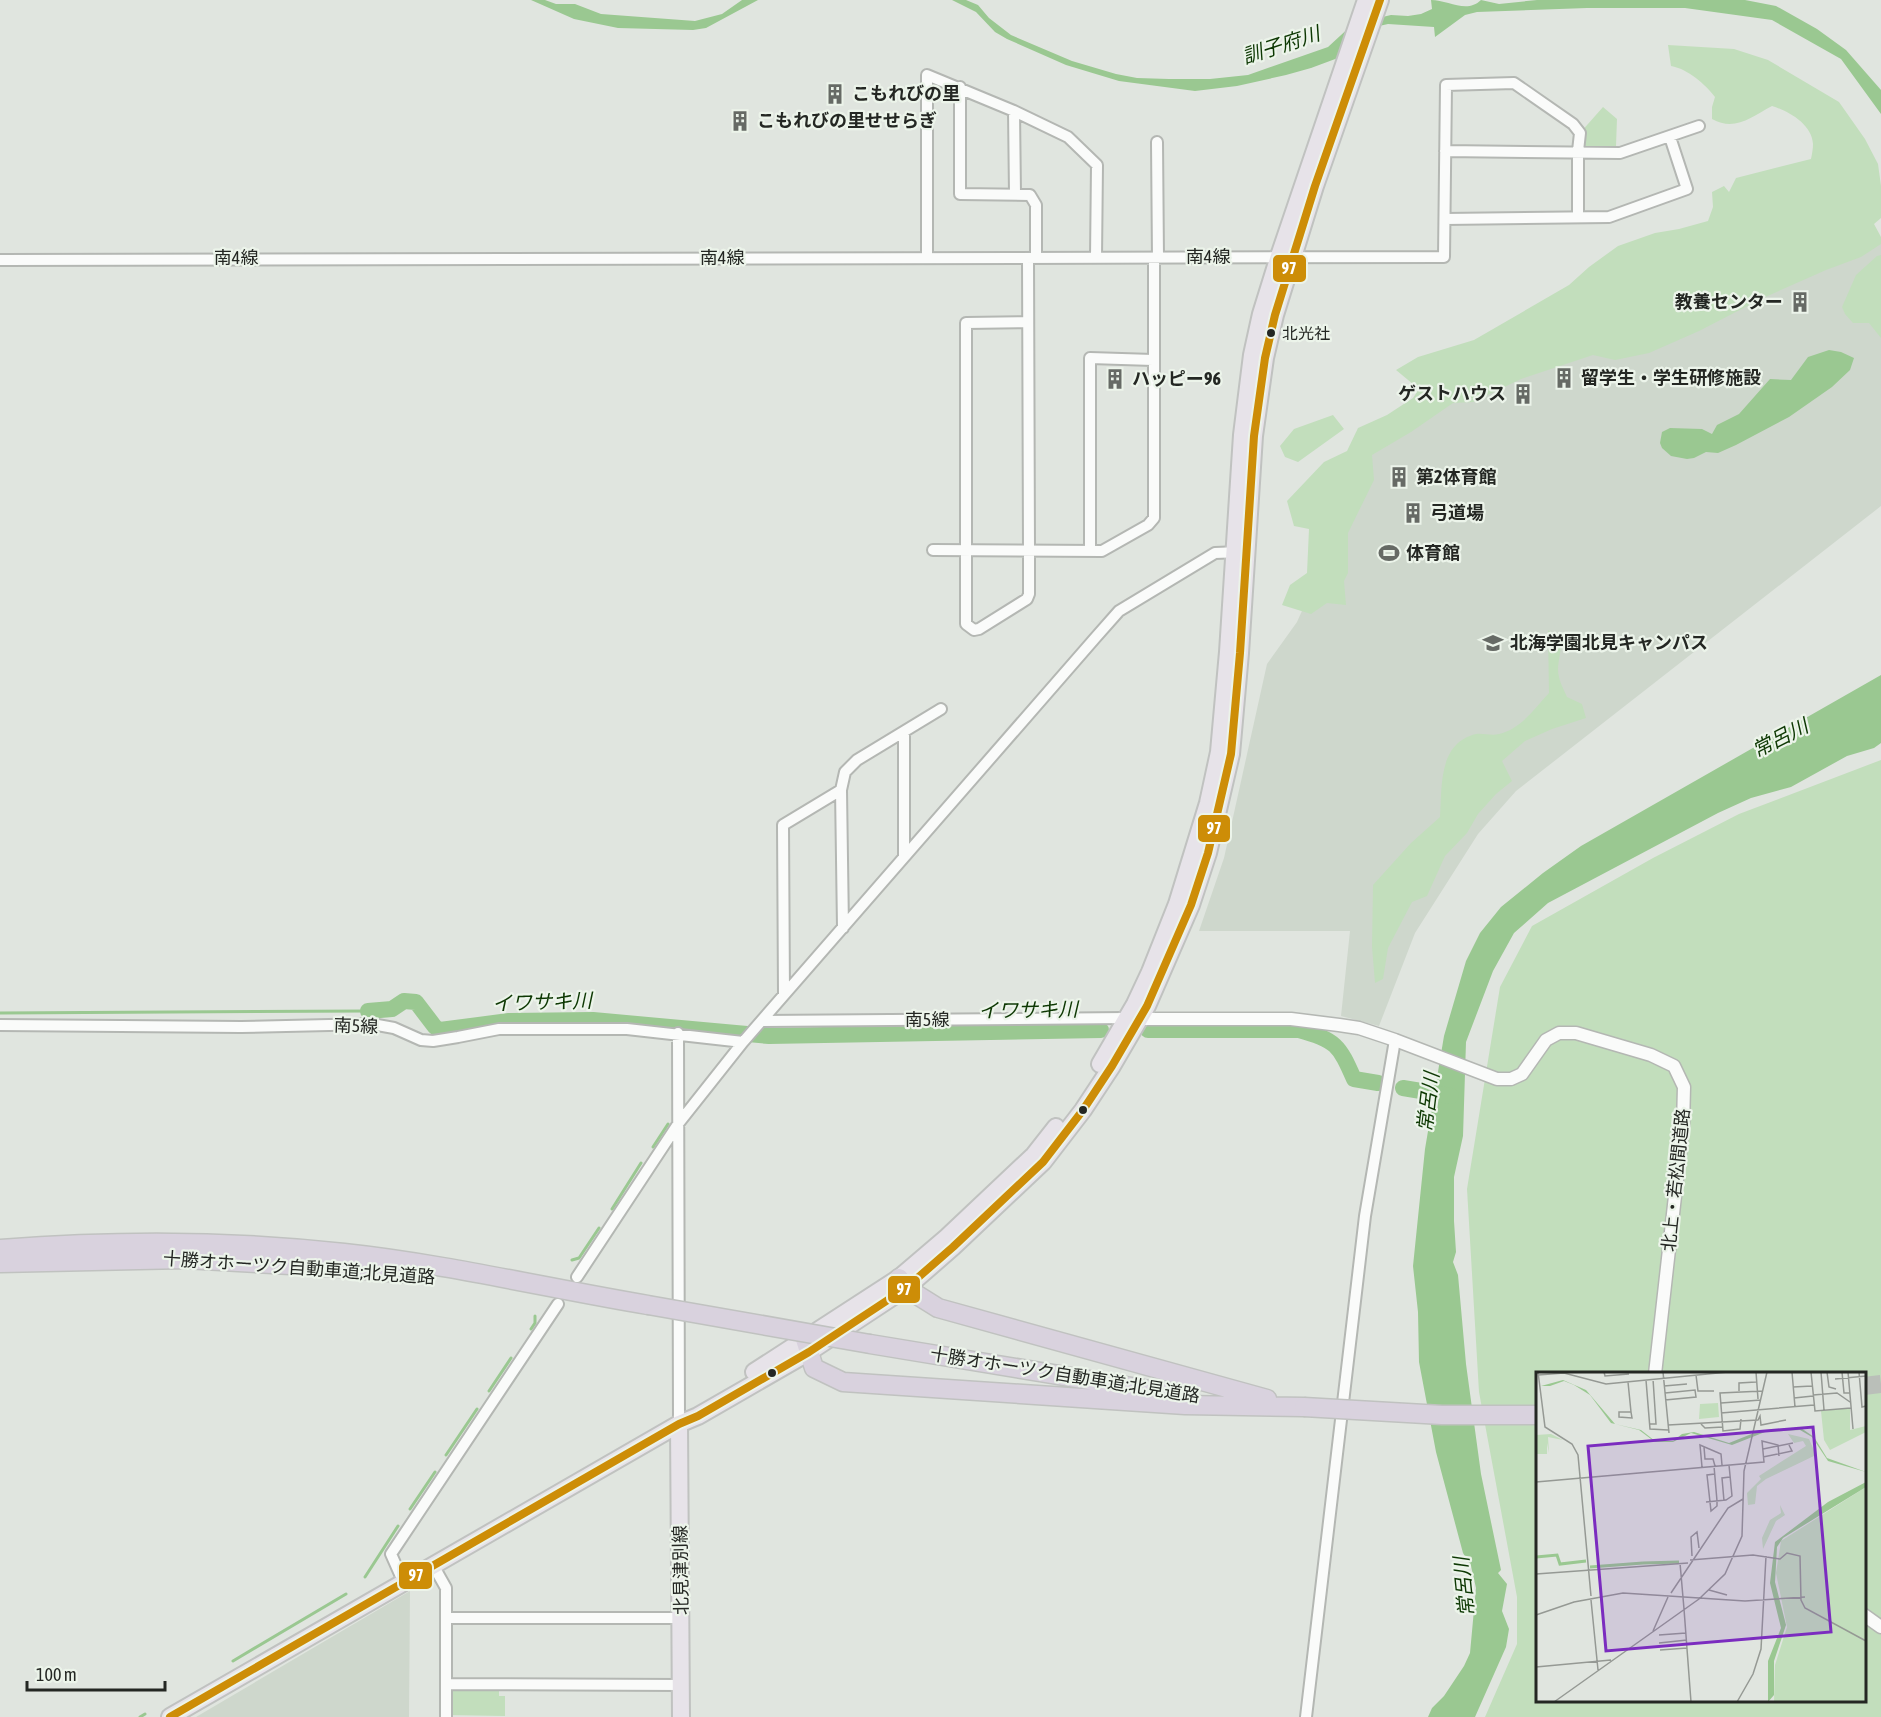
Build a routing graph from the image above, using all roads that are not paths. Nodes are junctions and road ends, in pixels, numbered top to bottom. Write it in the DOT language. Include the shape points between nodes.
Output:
graph roads {
  1 [pos="1366,0"];
  2 [pos="1380,0"];
  3 [pos="1345,83"];
  4 [pos="960,87"];
  5 [pos="1014,111"];
  6 [pos="1700,126"];
  7 [pos="1670,137"];
  8 [pos="1157,141"];
  9 [pos="1445,151"];
  10 [pos="1578,151"];
  11 [pos="1016,194"];
  12 [pos="1578,217"];
  13 [pos="1445,219"];
  14 [pos="1286,256"];
  15 [pos="927,258"];
  16 [pos="1032,258"];
  17 [pos="1096,258"];
  18 [pos="1156,258"];
  19 [pos="0,260"];
  20 [pos="1028,322"];
  21 [pos="1153,360"];
  22 [pos="933,550"];
  23 [pos="966,551"];
  24 [pos="1029,551"];
  25 [pos="1090,551"];
  26 [pos="1240,552"];
  27 [pos="941,709"];
  28 [pos="904,733"];
  29 [pos="841,790"];
  30 [pos="904,856"];
  31 [pos="843,928"];
  32 [pos="784,995"];
  33 [pos="1134,1018"];
  34 [pos="763,1021"];
  35 [pos="0,1025"];
  36 [pos="678,1034"];
  37 [pos="748,1037"];
  38 [pos="1400,1042"];
  39 [pos="678,1124"];
  40 [pos="0,1249"];
  41 [pos="0,1263"];
  42 [pos="577,1277"];
  43 [pos="902,1283"];
  44 [pos="596,1296"];
  45 [pos="558,1304"];
  46 [pos="807,1346"];
  47 [pos="1655,1372"];
  48 [pos="1304,1407"];
  49 [pos="1536,1415"];
  50 [pos="680,1424"];
  51 [pos="433,1565"];
  52 [pos="403,1581"];
  53 [pos="1866,1616"];
  54 [pos="446,1618"];
  55 [pos="682,1618"];
  56 [pos="1881,1627"];
  57 [pos="447,1684"];
  58 [pos="681,1685"];
  59 [pos="170,1717"];
  60 [pos="446,1717"];
  61 [pos="681,1717"];
  62 [pos="1306,1717"];
  1 -- 3 [label="main road"];
  2 -- 3 [label="main road"];
  3 -- 14 [label="main road"];
  4 -- 5 [label="street"];
  4 -- 11 [label="street" via="960,194"];
  4 -- 15 [label="street" via="927,75"];
  5 -- 11 [label="street"];
  5 -- 17 [label="street" via="1068,137 1097,165"];
  6 -- 7 [label="street"];
  7 -- 10 [label="street" via="1620,153"];
  7 -- 12 [label="street" via="1687,189 1609,217"];
  8 -- 18 [label="street"];
  9 -- 10 [label="street"];
  9 -- 10 [label="street" via="1446,85 1514,83 1573,123 1580,132"];
  9 -- 13 [label="street"];
  10 -- 12 [label="street"];
  11 -- 16 [label="street" via="1030,195 1036,205"];
  12 -- 13 [label="street"];
  13 -- 14 [label="street, 南4線" via="1444,257"];
  14 -- 18 [label="street, 南4線"];
  14 -- 26 [label="main road" via="1265,358"];
  15 -- 16 [label="street, 南4線"];
  15 -- 19 [label="street, 南4線"];
  16 -- 17 [label="street, 南4線"];
  16 -- 20 [label="street"];
  17 -- 18 [label="street, 南4線"];
  18 -- 21 [label="street"];
  20 -- 23 [label="street" via="966,323"];
  20 -- 24 [label="street"];
  21 -- 25 [label="street" via="1154,518 1102,551"];
  21 -- 25 [label="street" via="1090,358"];
  22 -- 23 [label="street"];
  23 -- 24 [label="street"];
  23 -- 24 [label="street" via="966,624 974,630 1027,599"];
  24 -- 25 [label="street"];
  26 -- 30 [label="street" via="1215,553 1119,611"];
  26 -- 33 [label="main road" via="1219,753 1208,803 1177,904"];
  27 -- 28 [label="street"];
  28 -- 29 [label="street" via="857,760 846,772"];
  28 -- 30 [label="street"];
  29 -- 31 [label="street"];
  29 -- 32 [label="street" via="783,825"];
  30 -- 31 [label="street"];
  31 -- 32 [label="street"];
  32 -- 34 [label="street"];
  33 -- 34 [label="street, 南5線"];
  33 -- 38 [label="street, 北上・若松間道路" via="1291,1019 1359,1029"];
  33 -- 43 [label="main road" via="1076,1104 1034,1155"];
  34 -- 37 [label="street"];
  35 -- 36 [label="street, 南5線" via="372,1024 433,1041 499,1029 627,1029"];
  36 -- 37 [label="street, 南5線"];
  36 -- 39 [label="street"];
  37 -- 39 [label="street"];
  38 -- 47 [label="street, 北上・若松間道路" via="1497,1079 1522,1074 1546,1040 1559,1033 1576,1032 1674,1066 1684,1087 1683,1125"];
  38 -- 62 [label="street" via="1365,1216"];
  39 -- 42 [label="street"];
  39 -- 50 [label="street"];
  40 -- 44 [label="highway, 十勝オホーツク自動車道;北見道路" via="181,1242 264,1246 432,1265"];
  41 -- 44 [label="highway, 十勝オホーツク自動車道;北見道路" via="185,1258 344,1268"];
  43 -- 46 [label="main road"];
  43 -- 48 [label="highway" via="938,1308"];
  44 -- 48 [label="highway, 十勝オホーツク自動車道;北見道路, bridge" via="1188,1396"];
  45 -- 52 [label="street" via="391,1554"];
  46 -- 48 [label="highway" via="814,1368 843,1382 1185,1405"];
  46 -- 50 [label="main road"];
  48 -- 49 [label="highway, 十勝オホーツク自動車道;北見道路, bridge" via="1442,1415"];
  50 -- 51 [label="main road"];
  50 -- 55 [label="main road, 北見津別線"];
  51 -- 52 [label="main road"];
  51 -- 54 [label="street" via="446,1588"];
  52 -- 59 [label="main road"];
  53 -- 56 [label="street"];
  54 -- 55 [label="street"];
  54 -- 57 [label="street"];
  55 -- 58 [label="main road, 北見津別線"];
  57 -- 58 [label="street"];
  57 -- 60 [label="street"];
  58 -- 61 [label="main road, 北見津別線"];
}
